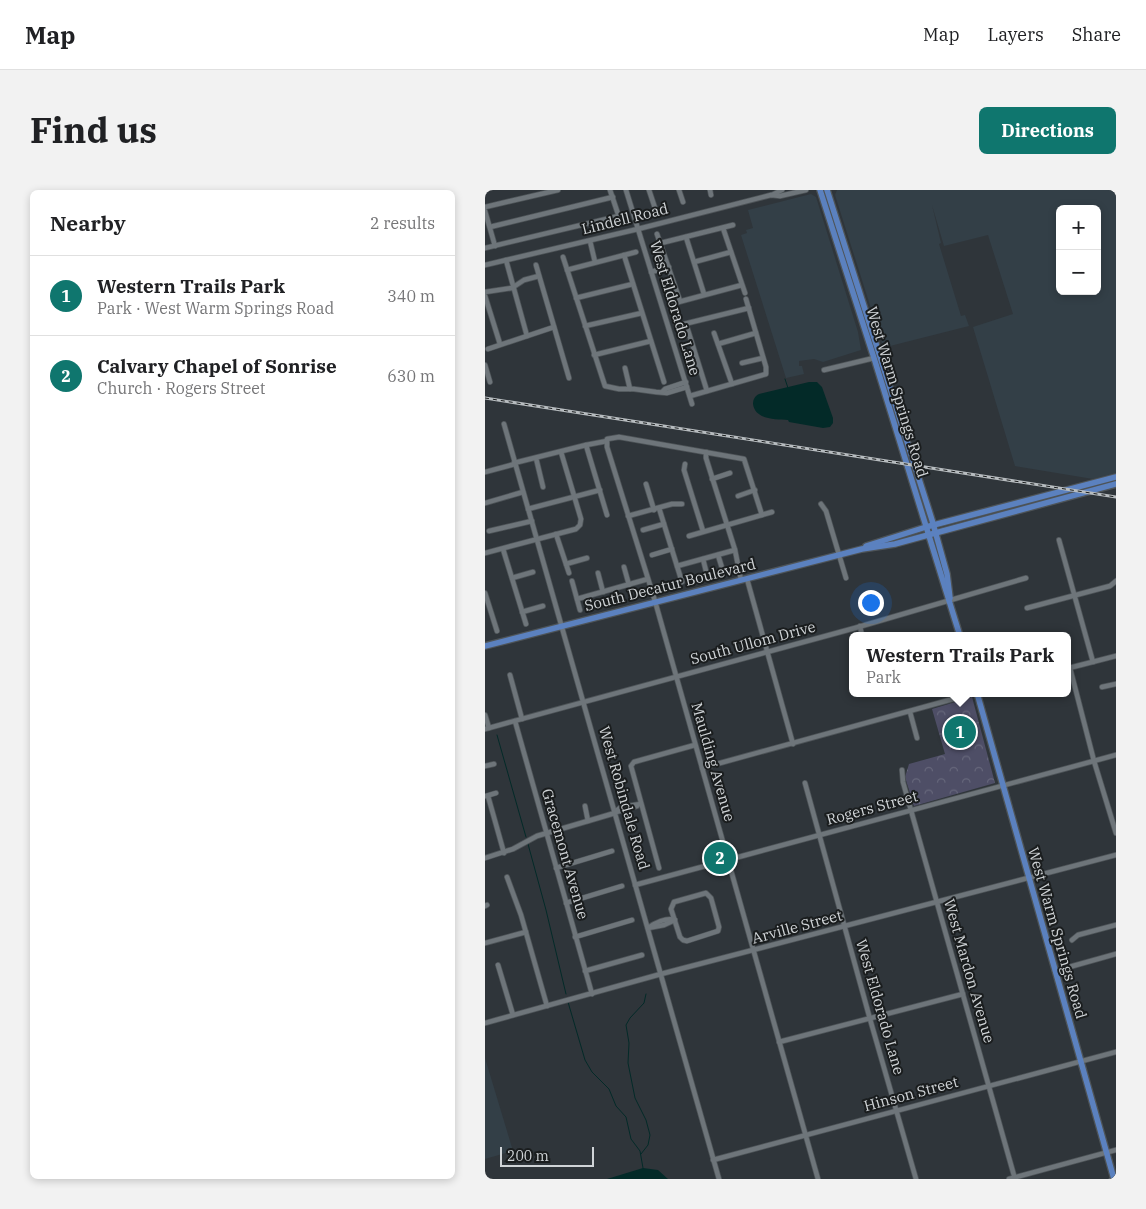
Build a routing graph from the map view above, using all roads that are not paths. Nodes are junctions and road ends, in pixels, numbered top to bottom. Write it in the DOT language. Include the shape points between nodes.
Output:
graph roads {
  1 [pos="557,190"];
  2 [pos="610,190"];
  3 [pos="625,190"];
  4 [pos="649,190"];
  5 [pos="679,190"];
  6 [pos="782,190"];
  7 [pos="806,190"];
  8 [pos="820,190"];
  9 [pos="827,190"];
  10 [pos="771,195"];
  11 [pos="613,197"];
  12 [pos="683,202"];
  13 [pos="485,207"];
  14 [pos="656,211"];
  15 [pos="485,212"];
  16 [pos="619,216"];
  17 [pos="621,223"];
  18 [pos="733,225"];
  19 [pos="490,227"];
  20 [pos="723,228"];
  21 [pos="638,229"];
  22 [pos="657,234"];
  23 [pos="686,237"];
  24 [pos="590,241"];
  25 [pos="661,244"];
  26 [pos="495,246"];
  27 [pos="485,248"];
  28 [pos="636,252"];
  29 [pos="731,252"];
  30 [pos="624,255"];
  31 [pos="563,257"];
  32 [pos="506,260"];
  33 [pos="595,262"];
  34 [pos="694,262"];
  35 [pos="485,265"];
  36 [pos="536,265"];
  37 [pos="669,267"];
  38 [pos="567,270"];
  39 [pos="651,272"];
  40 [pos="539,276"];
  41 [pos="633,284"];
  42 [pos="741,285"];
  43 [pos="512,288"];
  44 [pos="485,292"];
  45 [pos="704,294"];
  46 [pos="485,296"];
  47 [pos="576,298"];
  48 [pos="680,301"];
  49 [pos="671,304"];
  50 [pos="749,308"];
  51 [pos="642,313"];
  52 [pos="686,324"];
  53 [pos="585,326"];
  54 [pos="676,326"];
  55 [pos="554,327"];
  56 [pos="714,333"];
  57 [pos="756,333"];
  58 [pos="527,336"];
  59 [pos="651,341"];
  60 [pos="500,344"];
  61 [pos="718,344"];
  62 [pos="488,349"];
  63 [pos="594,356"];
  64 [pos="763,358"];
  65 [pos="874,358"];
  66 [pos="742,363"];
  67 [pos="485,365"];
  68 [pos="625,368"];
  69 [pos="824,370"];
  70 [pos="569,378"];
  71 [pos="490,382"];
  72 [pos="664,382"];
  73 [pos="732,384"];
  74 [pos="686,385"];
  75 [pos="629,389"];
  76 [pos="707,391"];
  77 [pos="690,396"];
  78 [pos="692,404"];
  79 [pos="503,424"];
  80 [pos="607,440"];
  81 [pos="587,445"];
  82 [pos="561,452"];
  83 [pos="707,452"];
  84 [pos="536,458"];
  85 [pos="515,464"];
  86 [pos="685,464"];
  87 [pos="485,472"];
  88 [pos="730,473"];
  89 [pos="1116,477"];
  90 [pos="712,479"];
  91 [pos="646,484"];
  92 [pos="1116,484"];
  93 [pos="543,487"];
  94 [pos="600,490"];
  95 [pos="755,490"];
  96 [pos="523,492"];
  97 [pos="738,496"];
  98 [pos="575,497"];
  99 [pos="485,502"];
  100 [pos="681,504"];
  101 [pos="821,504"];
  102 [pos="659,508"];
  103 [pos="528,509"];
  104 [pos="654,510"];
  105 [pos="772,512"];
  106 [pos="607,515"];
  107 [pos="762,515"];
  108 [pos="628,516"];
  109 [pos="532,520"];
  110 [pos="664,524"];
  111 [pos="727,525"];
  112 [pos="934,525"];
  113 [pos="926,527"];
  114 [pos="643,530"];
  115 [pos="489,531"];
  116 [pos="703,531"];
  117 [pos="936,533"];
  118 [pos="556,534"];
  119 [pos="928,535"];
  120 [pos="689,536"];
  121 [pos="538,540"];
  122 [pos="1059,540"];
  123 [pos="503,549"];
  124 [pos="672,549"];
  125 [pos="862,549"];
  126 [pos="735,550"];
  127 [pos="485,553"];
  128 [pos="652,555"];
  129 [pos="718,555"];
  130 [pos="840,555"];
  131 [pos="587,558"];
  132 [pos="703,559"];
  133 [pos="566,564"];
  134 [pos="677,566"];
  135 [pos="624,567"];
  136 [pos="722,568"];
  137 [pos="533,572"];
  138 [pos="706,572"];
  139 [pos="569,573"];
  140 [pos="598,573"];
  141 [pos="511,578"];
  142 [pos="846,578"];
  143 [pos="1026,578"];
  144 [pos="648,579"];
  145 [pos="744,580"];
  146 [pos="572,581"];
  147 [pos="1115,581"];
  148 [pos="682,582"];
  149 [pos="629,585"];
  150 [pos="603,592"];
  151 [pos="485,593"];
  152 [pos="1074,595"];
  153 [pos="577,599"];
  154 [pos="950,600"];
  155 [pos="655,601"];
  156 [pos="543,606"];
  157 [pos="1027,608"];
  158 [pos="580,610"];
  159 [pos="522,612"];
  160 [pos="526,624"];
  161 [pos="562,626"];
  162 [pos="860,626"];
  163 [pos="497,631"];
  164 [pos="861,632"];
  165 [pos="960,632"];
  166 [pos="485,646"];
  167 [pos="768,652"];
  168 [pos="1116,656"];
  169 [pos="1093,662"];
  170 [pos="1071,668"];
  171 [pos="510,675"];
  172 [pos="1071,675"];
  173 [pos="676,677"];
  174 [pos="1116,684"];
  175 [pos="1102,687"];
  176 [pos="962,697"];
  177 [pos="977,697"];
  178 [pos="583,702"];
  179 [pos="910,712"];
  180 [pos="485,715"];
  181 [pos="522,719"];
  182 [pos="515,721"];
  183 [pos="487,728"];
  184 [pos="917,738"];
  185 [pos="793,744"];
  186 [pos="695,745"];
  187 [pos="1116,755"];
  188 [pos="1095,761"];
  189 [pos="495,764"];
  190 [pos="485,766"];
  191 [pos="702,768"];
  192 [pos="902,770"];
  193 [pos="805,783"];
  194 [pos="1003,786"];
  195 [pos="496,793"];
  196 [pos="486,796"];
  197 [pos="641,804"];
  198 [pos="585,806"];
  199 [pos="911,810"];
  200 [pos="615,812"];
  201 [pos="588,821"];
  202 [pos="546,833"];
  203 [pos="1116,833"];
  204 [pos="819,836"];
  205 [pos="613,852"];
  206 [pos="504,853"];
  207 [pos="1116,855"];
  208 [pos="485,858"];
  209 [pos="727,860"];
  210 [pos="556,868"];
  211 [pos="659,868"];
  212 [pos="507,877"];
  213 [pos="1029,878"];
  214 [pos="635,884"];
  215 [pos="622,886"];
  216 [pos="566,902"];
  217 [pos="937,902"];
  218 [pos="632,920"];
  219 [pos="675,920"];
  220 [pos="1116,925"];
  221 [pos="844,927"];
  222 [pos="648,928"];
  223 [pos="526,932"];
  224 [pos="575,936"];
  225 [pos="1072,940"];
  226 [pos="485,943"];
  227 [pos="753,951"];
  228 [pos="1116,954"];
  229 [pos="642,955"];
  230 [pos="498,965"];
  231 [pos="585,971"];
  232 [pos="1055,971"];
  233 [pos="661,974"];
  234 [pos="592,994"];
  235 [pos="963,994"];
  236 [pos="547,1006"];
  237 [pos="513,1015"];
  238 [pos="869,1018"];
  239 [pos="485,1023"];
  240 [pos="779,1042"];
  241 [pos="1116,1052"];
  242 [pos="1081,1062"];
  243 [pos="988,1086"];
  244 [pos="897,1110"];
  245 [pos="805,1135"];
  246 [pos="1116,1150"];
  247 [pos="1107,1152"];
  248 [pos="713,1160"];
  249 [pos="719,1179"];
  250 [pos="818,1179"];
  251 [pos="916,1179"];
  252 [pos="1013,1179"];
  253 [pos="1114,1179"];
  1 -- 13 [label="street"];
  2 -- 11 [label="street"];
  3 -- 21 [label="street, West Eldorado Lane"];
  4 -- 14 [label="street"];
  5 -- 12 [label="street"];
  6 -- 10 [label="street, Lindell Road"];
  7 -- 10 [label="street, Lindell Road"];
  8 -- 65 [label="main road, West Warm Springs Road"];
  9 -- 112 [label="main road, West Warm Springs Road"];
  10 -- 21 [label="street, Lindell Road"];
  11 -- 16 [label="street"];
  11 -- 19 [label="street"];
  15 -- 19 [label="street"];
  16 -- 17 [label="street"];
  16 -- 26 [label="street"];
  18 -- 20 [label="street"];
  19 -- 26 [label="street"];
  20 -- 23 [label="street"];
  20 -- 29 [label="street"];
  21 -- 24 [label="street, Lindell Road"];
  21 -- 39 [label="street, West Eldorado Lane"];
  22 -- 25 [label="street"];
  23 -- 25 [label="street"];
  23 -- 34 [label="street"];
  24 -- 32 [label="street, Lindell Road"];
  24 -- 33 [label="street"];
  25 -- 37 [label="street"];
  26 -- 27 [label="street"];
  28 -- 30 [label="street"];
  29 -- 34 [label="street"];
  29 -- 42 [label="street"];
  30 -- 33 [label="street"];
  30 -- 41 [label="street"];
  31 -- 38 [label="street"];
  32 -- 35 [label="street, Lindell Road"];
  32 -- 43 [label="street"];
  33 -- 38 [label="street"];
  34 -- 45 [label="street"];
  36 -- 40 [label="street"];
  37 -- 39 [label="street"];
  37 -- 48 [label="street"];
  38 -- 47 [label="street"];
  39 -- 74 [label="street, West Eldorado Lane"];
  40 -- 43 [label="street"];
  40 -- 55 [label="street"];
  41 -- 47 [label="street"];
  41 -- 51 [label="street"];
  42 -- 45 [label="street"];
  42 -- 50 [label="street"];
  43 -- 44 [label="street"];
  43 -- 58 [label="street"];
  45 -- 48 [label="street"];
  46 -- 60 [label="street"];
  47 -- 53 [label="street"];
  48 -- 49 [label="street"];
  50 -- 52 [label="street"];
  50 -- 57 [label="street"];
  51 -- 53 [label="street"];
  51 -- 59 [label="street"];
  52 -- 54 [label="street"];
  52 -- 76 [label="street"];
  53 -- 63 [label="street"];
  55 -- 58 [label="street"];
  55 -- 70 [label="street"];
  56 -- 61 [label="street"];
  57 -- 61 [label="street"];
  57 -- 64 [label="street"];
  58 -- 60 [label="street"];
  59 -- 63 [label="street"];
  59 -- 72 [label="street"];
  60 -- 62 [label="street"];
  61 -- 73 [label="street"];
  63 -- 75 [label="street" via="605,386"];
  64 -- 66 [label="street"];
  64 -- 73 [label="street" via="766,374"];
  65 -- 69 [label="street"];
  65 -- 113 [label="main road, West Warm Springs Road"];
  67 -- 71 [label="street"];
  68 -- 75 [label="street"];
  73 -- 76 [label="street"];
  74 -- 75 [label="street" via="667,392"];
  74 -- 77 [label="street, West Eldorado Lane"];
  76 -- 77 [label="street"];
  77 -- 78 [label="street, West Eldorado Lane"];
  79 -- 85 [label="street, West Robindale Road"];
  80 -- 81 [label="street"];
  80 -- 83 [label="street" via="619,437"];
  80 -- 108 [label="street, Maulding Avenue"];
  81 -- 82 [label="street"];
  81 -- 94 [label="street"];
  82 -- 84 [label="street"];
  82 -- 98 [label="street"];
  83 -- 90 [label="street"];
  83 -- 95 [label="street" via="744,460"];
  84 -- 85 [label="street"];
  84 -- 93 [label="street"];
  85 -- 87 [label="street"];
  85 -- 96 [label="street, West Robindale Road"];
  86 -- 116 [label="street" via="684,470"];
  88 -- 90 [label="street"];
  89 -- 112 [label="main road, South Decatur Boulevard"];
  90 -- 111 [label="street"];
  91 -- 104 [label="street"];
  92 -- 117 [label="main road, South Decatur Boulevard"];
  94 -- 98 [label="street"];
  94 -- 106 [label="street"];
  95 -- 97 [label="street"];
  95 -- 107 [label="street"];
  96 -- 99 [label="street"];
  96 -- 103 [label="street, West Robindale Road"];
  98 -- 103 [label="street"];
  98 -- 118 [label="street" via="580,525"];
  100 -- 102 [label="street"];
  101 -- 130 [label="street"];
  102 -- 104 [label="street"];
  102 -- 110 [label="street"];
  103 -- 109 [label="street, West Robindale Road"];
  104 -- 108 [label="street"];
  105 -- 107 [label="street"];
  107 -- 111 [label="street"];
  108 -- 144 [label="street, Maulding Avenue"];
  109 -- 115 [label="street"];
  109 -- 121 [label="street, West Robindale Road"];
  110 -- 114 [label="street"];
  110 -- 124 [label="street"];
  111 -- 116 [label="street"];
  111 -- 126 [label="street"];
  112 -- 113 [label="main road, South Decatur Boulevard"];
  112 -- 117 [label="main road, West Warm Springs Road"];
  113 -- 119 [label="main road, West Warm Springs Road"];
  113 -- 125 [label="main road, South Decatur Boulevard"];
  116 -- 120 [label="street"];
  117 -- 119 [label="main road, South Decatur Boulevard"];
  117 -- 154 [label="main road, West Warm Springs Road"];
  118 -- 121 [label="street"];
  118 -- 133 [label="street"];
  119 -- 125 [label="main road, South Decatur Boulevard"];
  119 -- 154 [label="main road, West Warm Springs Road"];
  121 -- 123 [label="street"];
  121 -- 161 [label="street, West Robindale Road"];
  122 -- 152 [label="street"];
  123 -- 127 [label="street"];
  123 -- 141 [label="street"];
  124 -- 128 [label="street"];
  124 -- 134 [label="street"];
  125 -- 130 [label="main road, South Decatur Boulevard"];
  126 -- 129 [label="street"];
  126 -- 145 [label="street"];
  129 -- 132 [label="street"];
  129 -- 136 [label="street"];
  130 -- 142 [label="street"];
  130 -- 145 [label="main road, South Decatur Boulevard"];
  131 -- 133 [label="street"];
  132 -- 134 [label="street"];
  132 -- 138 [label="street"];
  133 -- 139 [label="street"];
  134 -- 148 [label="street"];
  135 -- 149 [label="street"];
  137 -- 141 [label="street"];
  140 -- 150 [label="street"];
  141 -- 159 [label="street"];
  143 -- 154 [label="street, South Ullom Drive"];
  144 -- 149 [label="street"];
  144 -- 155 [label="street, Maulding Avenue"];
  145 -- 155 [label="main road, South Decatur Boulevard"];
  145 -- 167 [label="street"];
  146 -- 153 [label="street"];
  147 -- 152 [label="street" via="1110,586"];
  149 -- 150 [label="street"];
  150 -- 153 [label="street"];
  151 -- 163 [label="street"];
  152 -- 157 [label="street"];
  152 -- 169 [label="street"];
  153 -- 158 [label="street"];
  154 -- 162 [label="street, South Ullom Drive"];
  154 -- 165 [label="main road, West Warm Springs Road"];
  155 -- 161 [label="main road, South Decatur Boulevard"];
  155 -- 173 [label="street, Maulding Avenue"];
  156 -- 159 [label="street"];
  159 -- 160 [label="street"];
  161 -- 166 [label="main road, South Decatur Boulevard"];
  161 -- 178 [label="street, West Robindale Road"];
  162 -- 164 [label="street"];
  162 -- 167 [label="street, South Ullom Drive"];
  167 -- 173 [label="street, South Ullom Drive"];
  167 -- 185 [label="street"];
  168 -- 169 [label="street"];
  169 -- 170 [label="street"];
  171 -- 181 [label="street"];
  172 -- 188 [label="street"];
  173 -- 178 [label="street, South Ullom Drive"];
  173 -- 186 [label="street, Maulding Avenue"];
  174 -- 175 [label="street"];
  176 -- 179 [label="street"];
  177 -- 194 [label="main road, West Warm Springs Road"];
  178 -- 181 [label="street, South Ullom Drive"];
  178 -- 200 [label="street, West Robindale Road"];
  179 -- 184 [label="street"];
  179 -- 185 [label="street"];
  180 -- 183 [label="street"];
  181 -- 182 [label="street, South Ullom Drive"];
  182 -- 183 [label="street, South Ullom Drive"];
  182 -- 202 [label="street, Gracemont Avenue"];
  185 -- 191 [label="street"];
  186 -- 191 [label="street, Maulding Avenue"];
  186 -- 197 [label="street" via="634,762 631,766"];
  187 -- 188 [label="street, Rogers Street"];
  188 -- 194 [label="street, Rogers Street"];
  188 -- 203 [label="street"];
  189 -- 190 [label="street"];
  191 -- 209 [label="street, Maulding Avenue"];
  192 -- 199 [label="street, West Mardon Avenue"];
  193 -- 204 [label="street, West Eldorado Lane"];
  194 -- 199 [label="street, Rogers Street"];
  194 -- 213 [label="main road, West Warm Springs Road"];
  195 -- 196 [label="street"];
  196 -- 206 [label="street"];
  197 -- 200 [label="street"];
  197 -- 211 [label="street"];
  198 -- 201 [label="street"];
  199 -- 204 [label="street, Rogers Street"];
  199 -- 217 [label="street, West Mardon Avenue"];
  200 -- 201 [label="street"];
  200 -- 214 [label="street, West Robindale Road"];
  201 -- 202 [label="street"];
  202 -- 206 [label="street"];
  202 -- 210 [label="street, Gracemont Avenue"];
  204 -- 209 [label="street, Rogers Street"];
  204 -- 221 [label="street, West Eldorado Lane"];
  205 -- 210 [label="street"];
  206 -- 208 [label="street"];
  207 -- 213 [label="street, Arville Street"];
  209 -- 214 [label="street, Rogers Street"];
  209 -- 227 [label="street, Maulding Avenue"];
  210 -- 216 [label="street, Gracemont Avenue"];
  212 -- 223 [label="street"];
  213 -- 217 [label="street, Arville Street"];
  213 -- 232 [label="main road, West Warm Springs Road"];
  214 -- 222 [label="street, West Robindale Road"];
  215 -- 216 [label="street"];
  216 -- 224 [label="street, Gracemont Avenue"];
  217 -- 221 [label="street, Arville Street"];
  217 -- 235 [label="street, West Mardon Avenue"];
  218 -- 224 [label="street"];
  219 -- 219 [label="street" via="680,937 687,941 715,933 719,927 707,894 674,902 671,909"];
  219 -- 222 [label="street"];
  220 -- 225 [label="street" via="1078,935"];
  221 -- 227 [label="street, Arville Street"];
  221 -- 238 [label="street, West Eldorado Lane"];
  222 -- 233 [label="street, West Robindale Road"];
  223 -- 226 [label="street"];
  223 -- 236 [label="street"];
  224 -- 231 [label="street, Gracemont Avenue"];
  227 -- 233 [label="street, Arville Street"];
  227 -- 240 [label="street, Maulding Avenue"];
  228 -- 232 [label="street"];
  229 -- 231 [label="street"];
  230 -- 237 [label="street"];
  231 -- 234 [label="street, Gracemont Avenue"];
  232 -- 242 [label="main road, West Warm Springs Road"];
  233 -- 234 [label="street, Arville Street"];
  233 -- 248 [label="street, West Robindale Road"];
  234 -- 236 [label="street, Arville Street"];
  235 -- 238 [label="street"];
  235 -- 243 [label="street, West Mardon Avenue"];
  236 -- 237 [label="street, Arville Street"];
  237 -- 239 [label="street, Arville Street"];
  238 -- 240 [label="street"];
  238 -- 244 [label="street, West Eldorado Lane"];
  240 -- 245 [label="street, Maulding Avenue"];
  241 -- 242 [label="street, Hinson Street"];
  242 -- 243 [label="street, Hinson Street"];
  242 -- 247 [label="main road, West Warm Springs Road"];
  243 -- 244 [label="street, Hinson Street"];
  243 -- 252 [label="street, West Mardon Avenue"];
  244 -- 245 [label="street, Hinson Street"];
  244 -- 251 [label="street, West Eldorado Lane"];
  245 -- 248 [label="street, Hinson Street"];
  245 -- 250 [label="street, Maulding Avenue"];
  246 -- 247 [label="street"];
  247 -- 252 [label="street"];
  247 -- 253 [label="main road, West Warm Springs Road"];
  248 -- 249 [label="street, West Robindale Road"];
}
